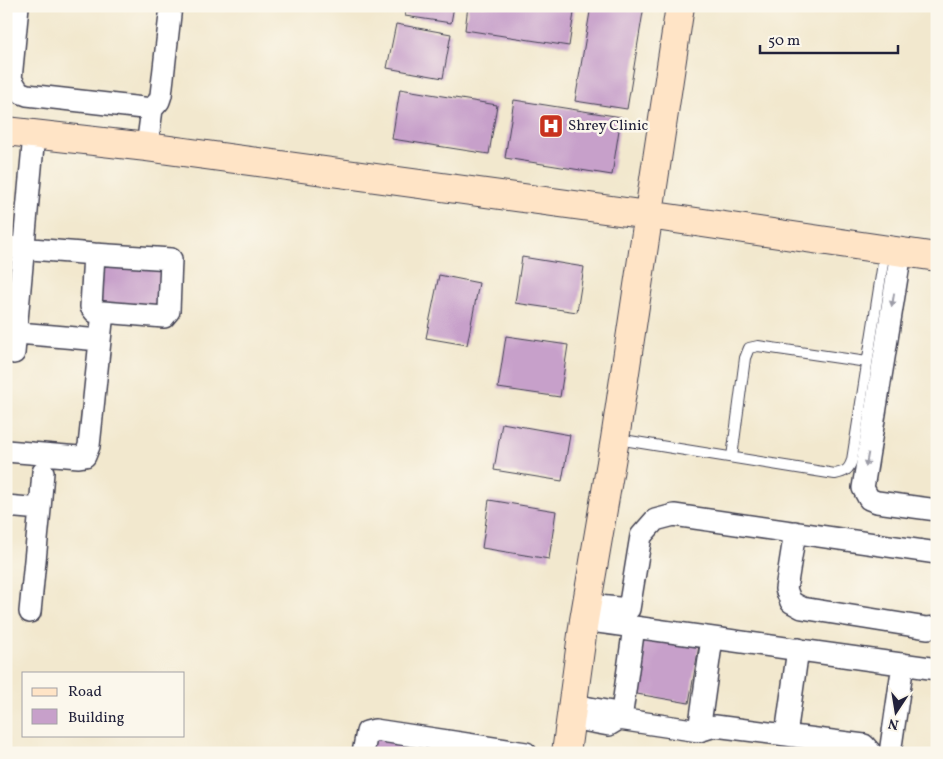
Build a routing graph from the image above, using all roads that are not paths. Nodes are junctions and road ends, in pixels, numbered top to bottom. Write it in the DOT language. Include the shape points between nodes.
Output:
graph roads {
  1 [pos="18,6"];
  2 [pos="171,6"];
  3 [pos="680,6"];
  4 [pos="152,109"];
  5 [pos="6,131"];
  6 [pos="34,135"];
  7 [pos="148,147"];
  8 [pos="648,215"];
  9 [pos="15,248"];
  10 [pos="893,250"];
  11 [pos="94,254"];
  12 [pos="937,257"];
  13 [pos="103,312"];
  14 [pos="12,340"];
  15 [pos="100,340"];
  16 [pos="867,362"];
  17 [pos="615,439"];
  18 [pos="6,451"];
  19 [pos="732,458"];
  20 [pos="43,472"];
  21 [pos="6,506"];
  22 [pos="40,509"];
  23 [pos="937,510"];
  24 [pos="795,532"];
  25 [pos="937,553"];
  26 [pos="30,612"];
  27 [pos="586,612"];
  28 [pos="634,627"];
  29 [pos="937,627"];
  30 [pos="712,638"];
  31 [pos="798,649"];
  32 [pos="903,664"];
  33 [pos="937,669"];
  34 [pos="572,712"];
  35 [pos="620,719"];
  36 [pos="699,731"];
  37 [pos="786,735"];
  38 [pos="441,746"];
  39 [pos="363,753"];
  40 [pos="526,753"];
  41 [pos="566,753"];
  42 [pos="871,753"];
  43 [pos="890,753"];
  1 -- 4 [label="street" via="11,79 19,92"];
  2 -- 4 [label="street" via="161,94"];
  3 -- 8 [label="street"];
  4 -- 7 [label="street"];
  5 -- 6 [label="street"];
  6 -- 7 [label="street"];
  6 -- 9 [label="street"];
  7 -- 8 [label="street"];
  8 -- 10 [label="street"];
  8 -- 17 [label="street"];
  9 -- 11 [label="street"];
  9 -- 14 [label="street"];
  10 -- 12 [label="street"];
  10 -- 16 [label="lane"];
  10 -- 23 [label="street, one-way" via="863,488 869,499 877,502"];
  11 -- 13 [label="street" via="90,308"];
  11 -- 13 [label="street" via="168,257 172,262 168,315"];
  13 -- 15 [label="street"];
  14 -- 15 [label="street"];
  15 -- 18 [label="street" via="88,452 79,457"];
  16 -- 19 [label="lane" via="850,468 835,474"];
  16 -- 19 [label="lane" via="758,346 749,348 744,358"];
  17 -- 19 [label="lane"];
  17 -- 27 [label="street"];
  20 -- 22 [label="street"];
  21 -- 22 [label="street"];
  22 -- 26 [label="street"];
  24 -- 25 [label="street"];
  24 -- 27 [label="street" via="674,516 655,520 641,536 629,609"];
  24 -- 29 [label="street" via="786,589 790,602 802,608"];
  27 -- 28 [label="street"];
  27 -- 34 [label="street"];
  28 -- 30 [label="street"];
  28 -- 35 [label="street"];
  30 -- 31 [label="street"];
  30 -- 36 [label="street"];
  31 -- 32 [label="street"];
  31 -- 37 [label="street"];
  32 -- 33 [label="street"];
  32 -- 43 [label="street"];
  34 -- 35 [label="street" via="612,712"];
  34 -- 41 [label="street"];
  35 -- 36 [label="street"];
  36 -- 37 [label="street" via="715,726"];
  37 -- 42 [label="street" via="864,745"];
  38 -- 39 [label="street" via="371,730 366,736"];
  38 -- 40 [label="street"];
}
